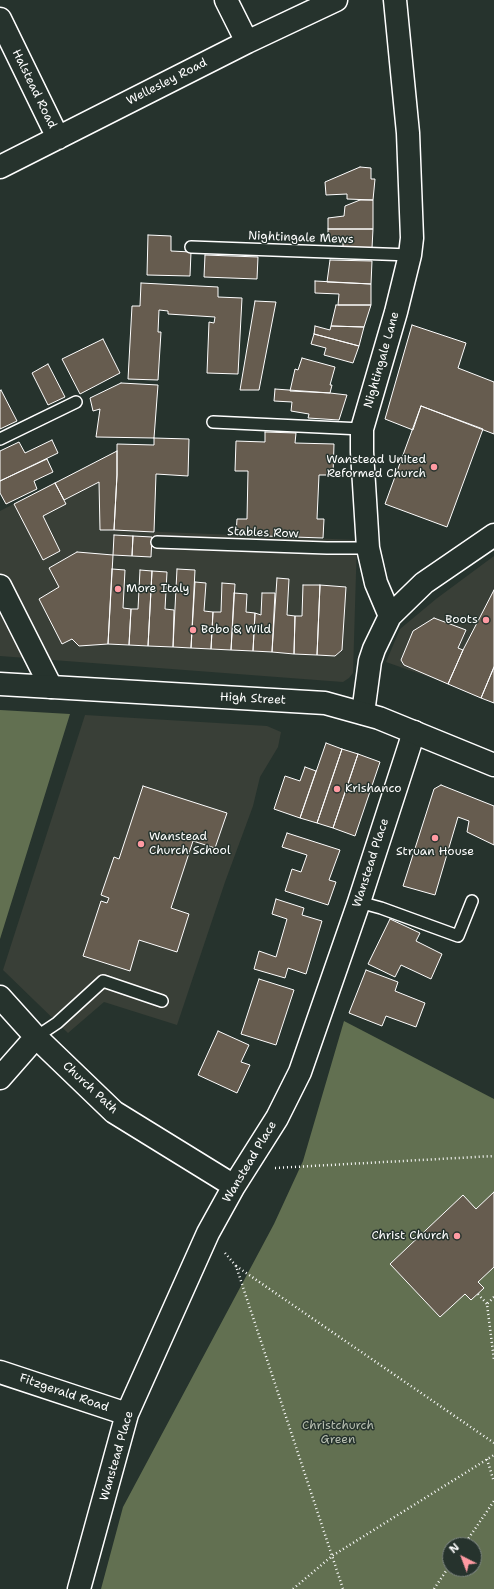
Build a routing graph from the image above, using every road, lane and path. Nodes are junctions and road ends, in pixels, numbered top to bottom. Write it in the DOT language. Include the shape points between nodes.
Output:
graph roads {
  1 [pos="226,0"];
  2 [pos="336,0"];
  3 [pos="395,0"];
  4 [pos="0,19"];
  5 [pos="247,42"];
  6 [pos="58,138"];
  7 [pos="0,167"];
  8 [pos="191,247"];
  9 [pos="410,256"];
  10 [pos="76,402"];
  11 [pos="213,422"];
  12 [pos="362,429"];
  13 [pos="0,439"];
  14 [pos="494,535"];
  15 [pos="157,542"];
  16 [pos="368,548"];
  17 [pos="0,586"];
  18 [pos="390,616"];
  19 [pos="0,684"];
  20 [pos="51,687"];
  21 [pos="363,713"];
  22 [pos="414,732"];
  23 [pos="494,765"];
  24 [pos="472,901"];
  25 [pos="359,902"];
  26 [pos="0,997"];
  27 [pos="162,1001"];
  28 [pos="36,1037"];
  29 [pos="0,1078"];
  30 [pos="494,1156"];
  31 [pos="240,1178"];
  32 [pos="208,1233"];
  33 [pos="236,1266"];
  34 [pos="478,1294"];
  35 [pos="494,1297"];
  36 [pos="486,1304"];
  37 [pos="494,1360"];
  38 [pos="0,1372"];
  39 [pos="127,1414"];
  40 [pos="494,1443"];
  41 [pos="494,1455"];
  42 [pos="487,1459"];
  43 [pos="494,1482"];
  44 [pos="494,1501"];
  45 [pos="469,1537"];
  46 [pos="332,1556"];
  47 [pos="442,1577"];
  48 [pos="79,1589"];
  49 [pos="292,1589"];
  50 [pos="343,1589"];
  51 [pos="434,1589"];
  1 -- 5 [label="street"];
  2 -- 5 [label="street, Wellesley Road"];
  3 -- 9 [label="street, Nightingale Lane" via="408,133 412,238"];
  4 -- 6 [label="street, Halstead Road"];
  5 -- 6 [label="street, Wellesley Road"];
  6 -- 7 [label="street, Wellesley Road"];
  8 -- 9 [label="lane, Nightingale Mews"];
  9 -- 12 [label="street, Nightingale Lane" via="390,337"];
  10 -- 13 [label="lane"];
  11 -- 12 [label="lane"];
  12 -- 16 [label="street, Nightingale Lane"];
  14 -- 18 [label="street" via="424,583"];
  15 -- 16 [label="lane, Stables Row"];
  16 -- 18 [label="street, Nightingale Lane" via="376,583"];
  17 -- 20 [label="street"];
  18 -- 21 [label="street" via="370,661"];
  19 -- 20 [label="street, High Street"];
  20 -- 21 [label="street, High Street" via="325,703"];
  21 -- 22 [label="street, High Street"];
  22 -- 23 [label="street, High Street"];
  22 -- 25 [label="street, Wanstead Place"];
  24 -- 25 [label="lane" via="458,936"];
  25 -- 31 [label="street, Wanstead Place" via="300,1072 277,1118"];
  26 -- 28 [label="street, Church Path"];
  27 -- 28 [label="lane" via="103,981 56,1023"];
  28 -- 29 [label="street"];
  28 -- 31 [label="street, Church Path" via="114,1112"];
  30 -- 31 [label="path"];
  31 -- 32 [label="street, Wanstead Place"];
  32 -- 33 [label="path"];
  32 -- 39 [label="street, Wanstead Place"];
  33 -- 40 [label="path"];
  33 -- 46 [label="path"];
  34 -- 36 [label="path"];
  35 -- 36 [label="path"];
  36 -- 37 [label="path"];
  38 -- 39 [label="street, Fitzgerald Road"];
  39 -- 48 [label="street, Wanstead Place"];
  41 -- 42 [label="path"];
  42 -- 43 [label="path"];
  42 -- 46 [label="path"];
  44 -- 45 [label="path"];
  46 -- 49 [label="path"];
  46 -- 50 [label="path"];
  47 -- 51 [label="path"];
}
